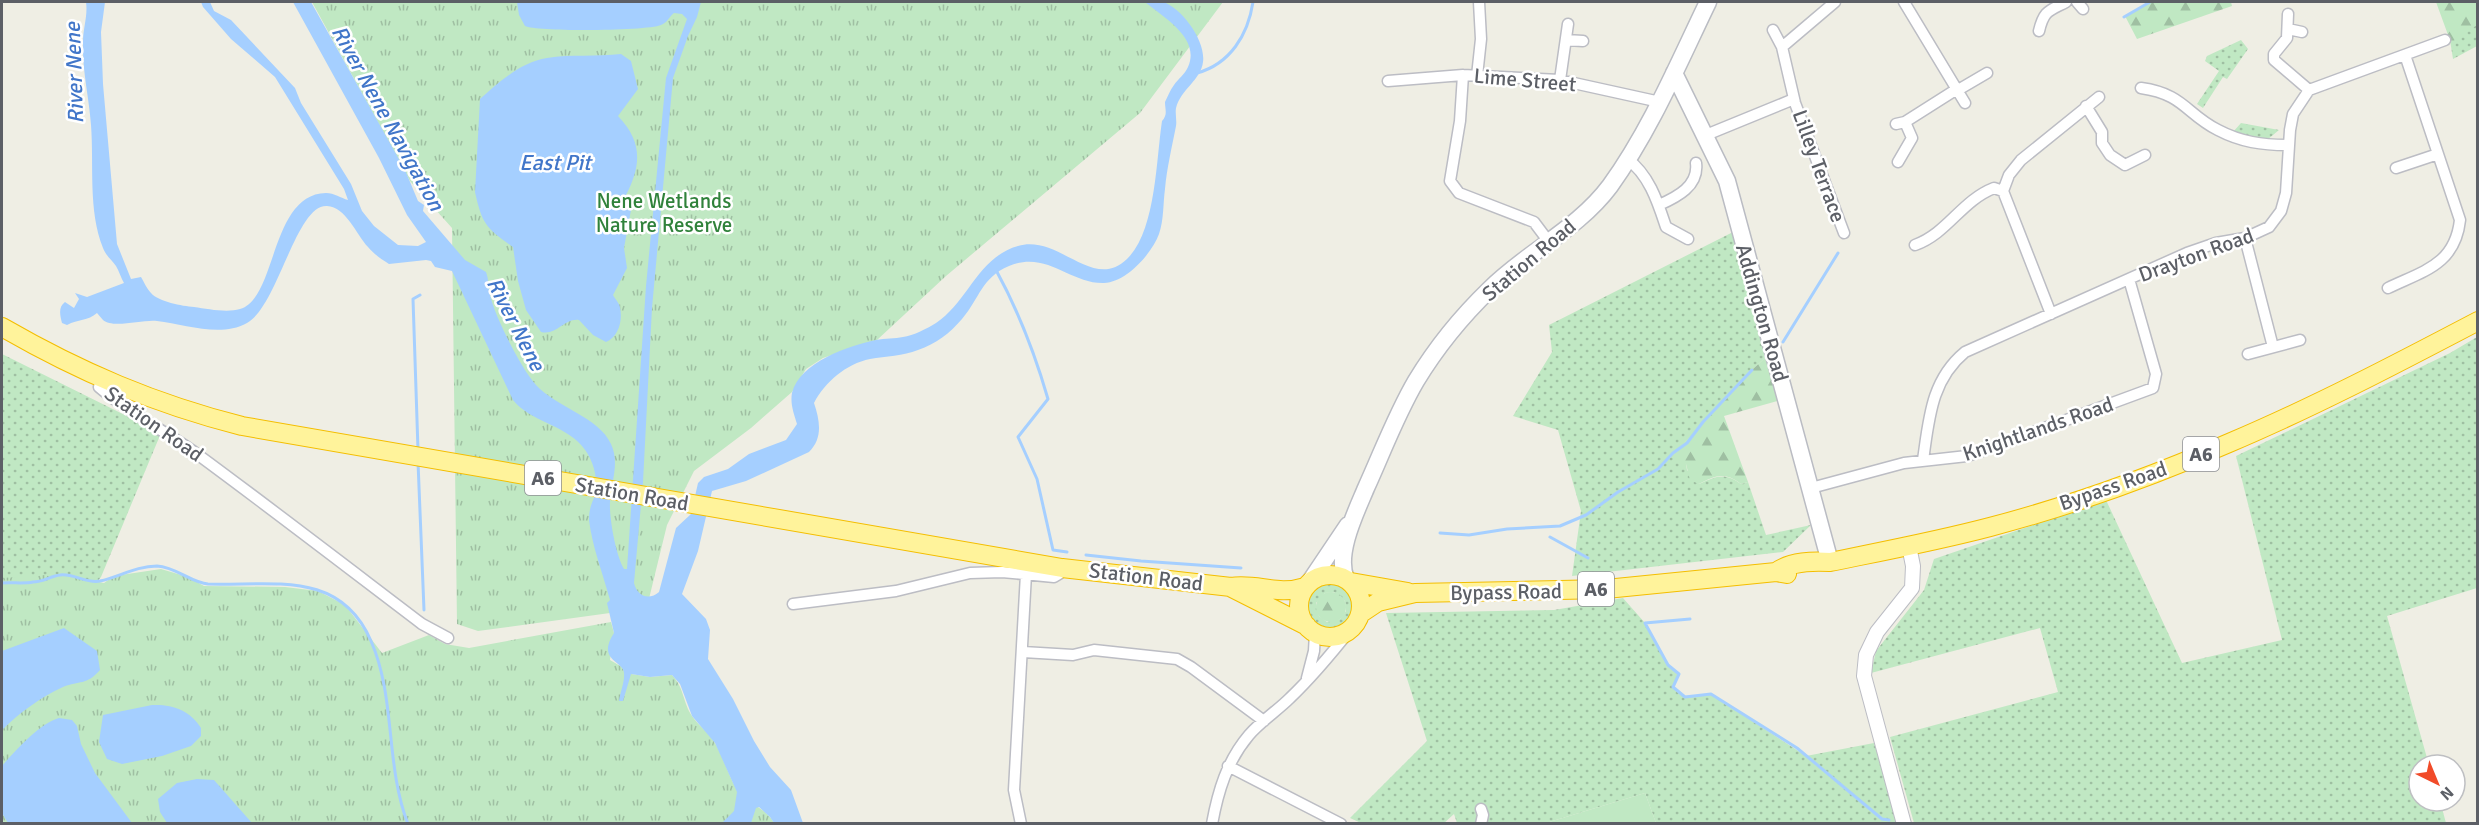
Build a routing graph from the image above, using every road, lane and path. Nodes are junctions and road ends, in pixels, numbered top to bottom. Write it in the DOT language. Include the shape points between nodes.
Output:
graph roads {
  1 [pos="1479,2"];
  2 [pos="1708,2"];
  3 [pos="1835,2"];
  4 [pos="1904,2"];
  5 [pos="2066,2"];
  6 [pos="2288,14"];
  7 [pos="1568,24"];
  8 [pos="2288,29"];
  9 [pos="1773,30"];
  10 [pos="2039,31"];
  11 [pos="2302,32"];
  12 [pos="1566,40"];
  13 [pos="2445,40"];
  14 [pos="1582,41"];
  15 [pos="1782,47"];
  16 [pos="2405,56"];
  17 [pos="1674,73"];
  18 [pos="1987,73"];
  19 [pos="1463,75"];
  20 [pos="1477,76"];
  21 [pos="1560,80"];
  22 [pos="1388,81"];
  23 [pos="2140,88"];
  24 [pos="1957,90"];
  25 [pos="2309,90"];
  26 [pos="2099,97"];
  27 [pos="1794,99"];
  28 [pos="1660,102"];
  29 [pos="1965,103"];
  30 [pos="2086,106"];
  31 [pos="1706,135"];
  32 [pos="2287,145"];
  33 [pos="2438,154"];
  34 [pos="2145,155"];
  35 [pos="1627,159"];
  36 [pos="1898,162"];
  37 [pos="1696,163"];
  38 [pos="2396,168"];
  39 [pos="2003,191"];
  40 [pos="1659,205"];
  41 [pos="1844,233"];
  42 [pos="2245,238"];
  43 [pos="1688,239"];
  44 [pos="1549,242"];
  45 [pos="1915,245"];
  46 [pos="2129,279"];
  47 [pos="2388,288"];
  48 [pos="2051,314"];
  49 [pos="2478,321"];
  50 [pos="2,327"];
  51 [pos="2300,339"];
  52 [pos="2273,347"];
  53 [pos="2248,354"];
  54 [pos="101,378"];
  55 [pos="1923,460"];
  56 [pos="1811,488"];
  57 [pos="1352,520"];
  58 [pos="1909,546"];
  59 [pos="1830,562"];
  60 [pos="1062,568"];
  61 [pos="1026,574"];
  62 [pos="1348,580"];
  63 [pos="1307,585"];
  64 [pos="1231,587"];
  65 [pos="1415,593"];
  66 [pos="793,604"];
  67 [pos="1356,622"];
  68 [pos="1311,630"];
  69 [pos="448,638"];
  70 [pos="1023,652"];
  71 [pos="1307,678"];
  72 [pos="1264,721"];
  73 [pos="1228,766"];
  74 [pos="1481,809"];
  75 [pos="1021,824"];
  76 [pos="1212,824"];
  77 [pos="1341,824"];
  78 [pos="1481,824"];
  79 [pos="1904,824"];
  1 -- 20 [label="street"];
  2 -- 17 [label="main road, Station Road"];
  3 -- 15 [label="street"];
  4 -- 24 [label="street"];
  5 -- 10 [label="street" via="2048,10"];
  6 -- 8 [label="street"];
  7 -- 12 [label="street"];
  8 -- 11 [label="street"];
  8 -- 25 [label="street" via="2274,60"];
  9 -- 15 [label="street, Lilley Terrace"];
  12 -- 14 [label="street"];
  12 -- 21 [label="street"];
  13 -- 16 [label="street"];
  15 -- 27 [label="street, Lilley Terrace"];
  16 -- 25 [label="street"];
  16 -- 33 [label="street"];
  17 -- 28 [label="main road, Station Road"];
  17 -- 31 [label="main road, Addington Road"];
  18 -- 24 [label="street"];
  19 -- 20 [label="street, Lime Street"];
  19 -- 22 [label="street, Lime Street"];
  19 -- 44 [label="street" via="1450,180 1459,194 1534,222"];
  20 -- 21 [label="street, Lime Street"];
  21 -- 28 [label="street, Lime Street"];
  23 -- 32 [label="street" via="2152,95 2173,96 2216,129 2243,141"];
  24 -- 29 [label="street"];
  24 -- 36 [label="street" via="1900,123 1912,138"];
  25 -- 32 [label="street, Drayton Road" via="2293,114"];
  26 -- 30 [label="street"];
  27 -- 31 [label="street"];
  27 -- 41 [label="street, Lilley Terrace"];
  28 -- 35 [label="main road, Station Road"];
  30 -- 34 [label="street" via="2110,154 2125,165"];
  30 -- 39 [label="street" via="2021,160"];
  31 -- 56 [label="main road, Addington Road" via="1727,181"];
  32 -- 42 [label="street, Drayton Road" via="2286,193 2281,211 2269,227"];
  33 -- 38 [label="street"];
  33 -- 47 [label="street" via="2460,220 2455,245 2447,257 2430,268"];
  35 -- 40 [label="street" via="1640,168"];
  35 -- 44 [label="main road, Station Road" via="1593,205"];
  37 -- 40 [label="street" via="1697,170 1682,194"];
  39 -- 45 [label="street" via="1994,188 1984,192 1931,239"];
  39 -- 48 [label="street"];
  40 -- 43 [label="street" via="1666,227"];
  42 -- 46 [label="street, Drayton Road" via="2187,253"];
  42 -- 52 [label="street"];
  44 -- 57 [label="main road, Station Road" via="1490,289 1428,363 1395,423"];
  46 -- 48 [label="street, Drayton Road"];
  46 -- 55 [label="street, Knightlands Road" via="2156,374 2153,388 1982,451"];
  48 -- 55 [label="street, Drayton Road" via="1984,342 1952,363 1934,394"];
  49 -- 58 [label="highway, Bypass Road / A6" via="2371,377 2228,444 2073,501"];
  50 -- 54 [label="highway, Station Road / A6"];
  51 -- 52 [label="street"];
  52 -- 53 [label="street"];
  54 -- 60 [label="highway, Station Road / A6" via="170,405 242,426"];
  54 -- 69 [label="street, Station Road" via="99,387 112,399 165,431 422,624"];
  55 -- 56 [label="street, Knightlands Road"];
  56 -- 59 [label="main road, Addington Road"];
  57 -- 62 [label="main road, Station Road" via="1342,565"];
  57 -- 63 [label="main road, Station Road"];
  58 -- 59 [label="highway, Bypass Road / A6"];
  58 -- 79 [label="street" via="1912,588 1877,632 1866,655 1864,676"];
  59 -- 65 [label="highway, Bypass Road / A6" via="1818,569 1785,574 1606,589"];
  60 -- 61 [label="street, Station Road" via="1054,577"];
  60 -- 64 [label="highway, Station Road / A6"];
  61 -- 66 [label="street, Station Road" via="970,573 896,591"];
  61 -- 70 [label="street"];
  62 -- 63 [label="highway" via="1327,575"];
  62 -- 65 [label="highway, Bypass Road / A6"];
  62 -- 67 [label="highway" via="1361,599"];
  63 -- 64 [label="highway, Station Road / A6" via="1286,592 1243,585"];
  63 -- 68 [label="highway" via="1299,609"];
  64 -- 68 [label="highway, Station Road / A6"];
  65 -- 67 [label="highway, Bypass Road / A6" via="1378,602"];
  67 -- 68 [label="highway" via="1336,636"];
  67 -- 71 [label="street"];
  68 -- 71 [label="street" via="1314,651"];
  70 -- 72 [label="street" via="1072,655 1095,650 1177,659"];
  70 -- 75 [label="street" via="1014,790"];
  71 -- 72 [label="street"];
  72 -- 73 [label="street"];
  73 -- 76 [label="street"];
  73 -- 77 [label="street"];
  74 -- 78 [label="street"];
}
